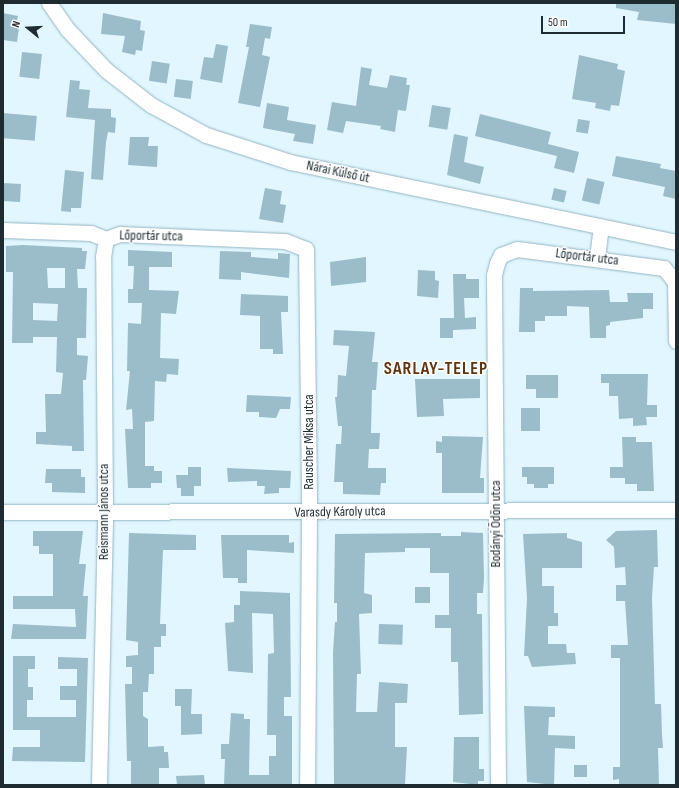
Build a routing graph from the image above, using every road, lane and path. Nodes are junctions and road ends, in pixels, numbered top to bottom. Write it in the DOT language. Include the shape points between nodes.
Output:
graph roads {
  1 [pos="49,3"];
  2 [pos="601,227"];
  3 [pos="3,230"];
  4 [pos="106,239"];
  5 [pos="676,242"];
  6 [pos="302,245"];
  7 [pos="597,258"];
  8 [pos="497,263"];
  9 [pos="676,341"];
  10 [pos="496,509"];
  11 [pos="676,510"];
  12 [pos="3,512"];
  13 [pos="105,512"];
  14 [pos="309,512"];
  15 [pos="99,785"];
  16 [pos="307,785"];
  17 [pos="498,785"];
  1 -- 2 [label="street, Nárai Külső út" via="67,29 106,70 151,105 206,135 290,162"];
  2 -- 5 [label="street, Nárai Külső út"];
  2 -- 7 [label="street"];
  3 -- 4 [label="street, Lőportár utca" via="91,233"];
  4 -- 6 [label="street, Lőportár utca" via="120,234 285,241"];
  4 -- 13 [label="street, Reismann János utca" via="103,257"];
  6 -- 14 [label="street, Rauscher Miksa utca" via="308,258"];
  7 -- 8 [label="street, Lőportár utca" via="517,249 502,255"];
  7 -- 9 [label="street, Lőportár utca" via="657,266 672,274 675,282"];
  8 -- 10 [label="street, Bodányi Ödön utca" via="494,276"];
  10 -- 11 [label="street, Varasdy Károly utca"];
  10 -- 14 [label="street, Varasdy Károly utca"];
  10 -- 17 [label="street, Bodányi Ödön utca"];
  12 -- 13 [label="street, Varasdy Károly utca"];
  13 -- 14 [label="street, Varasdy Károly utca"];
  13 -- 15 [label="street, Reismann János utca"];
  14 -- 16 [label="street, Rauscher Miksa utca"];
}
